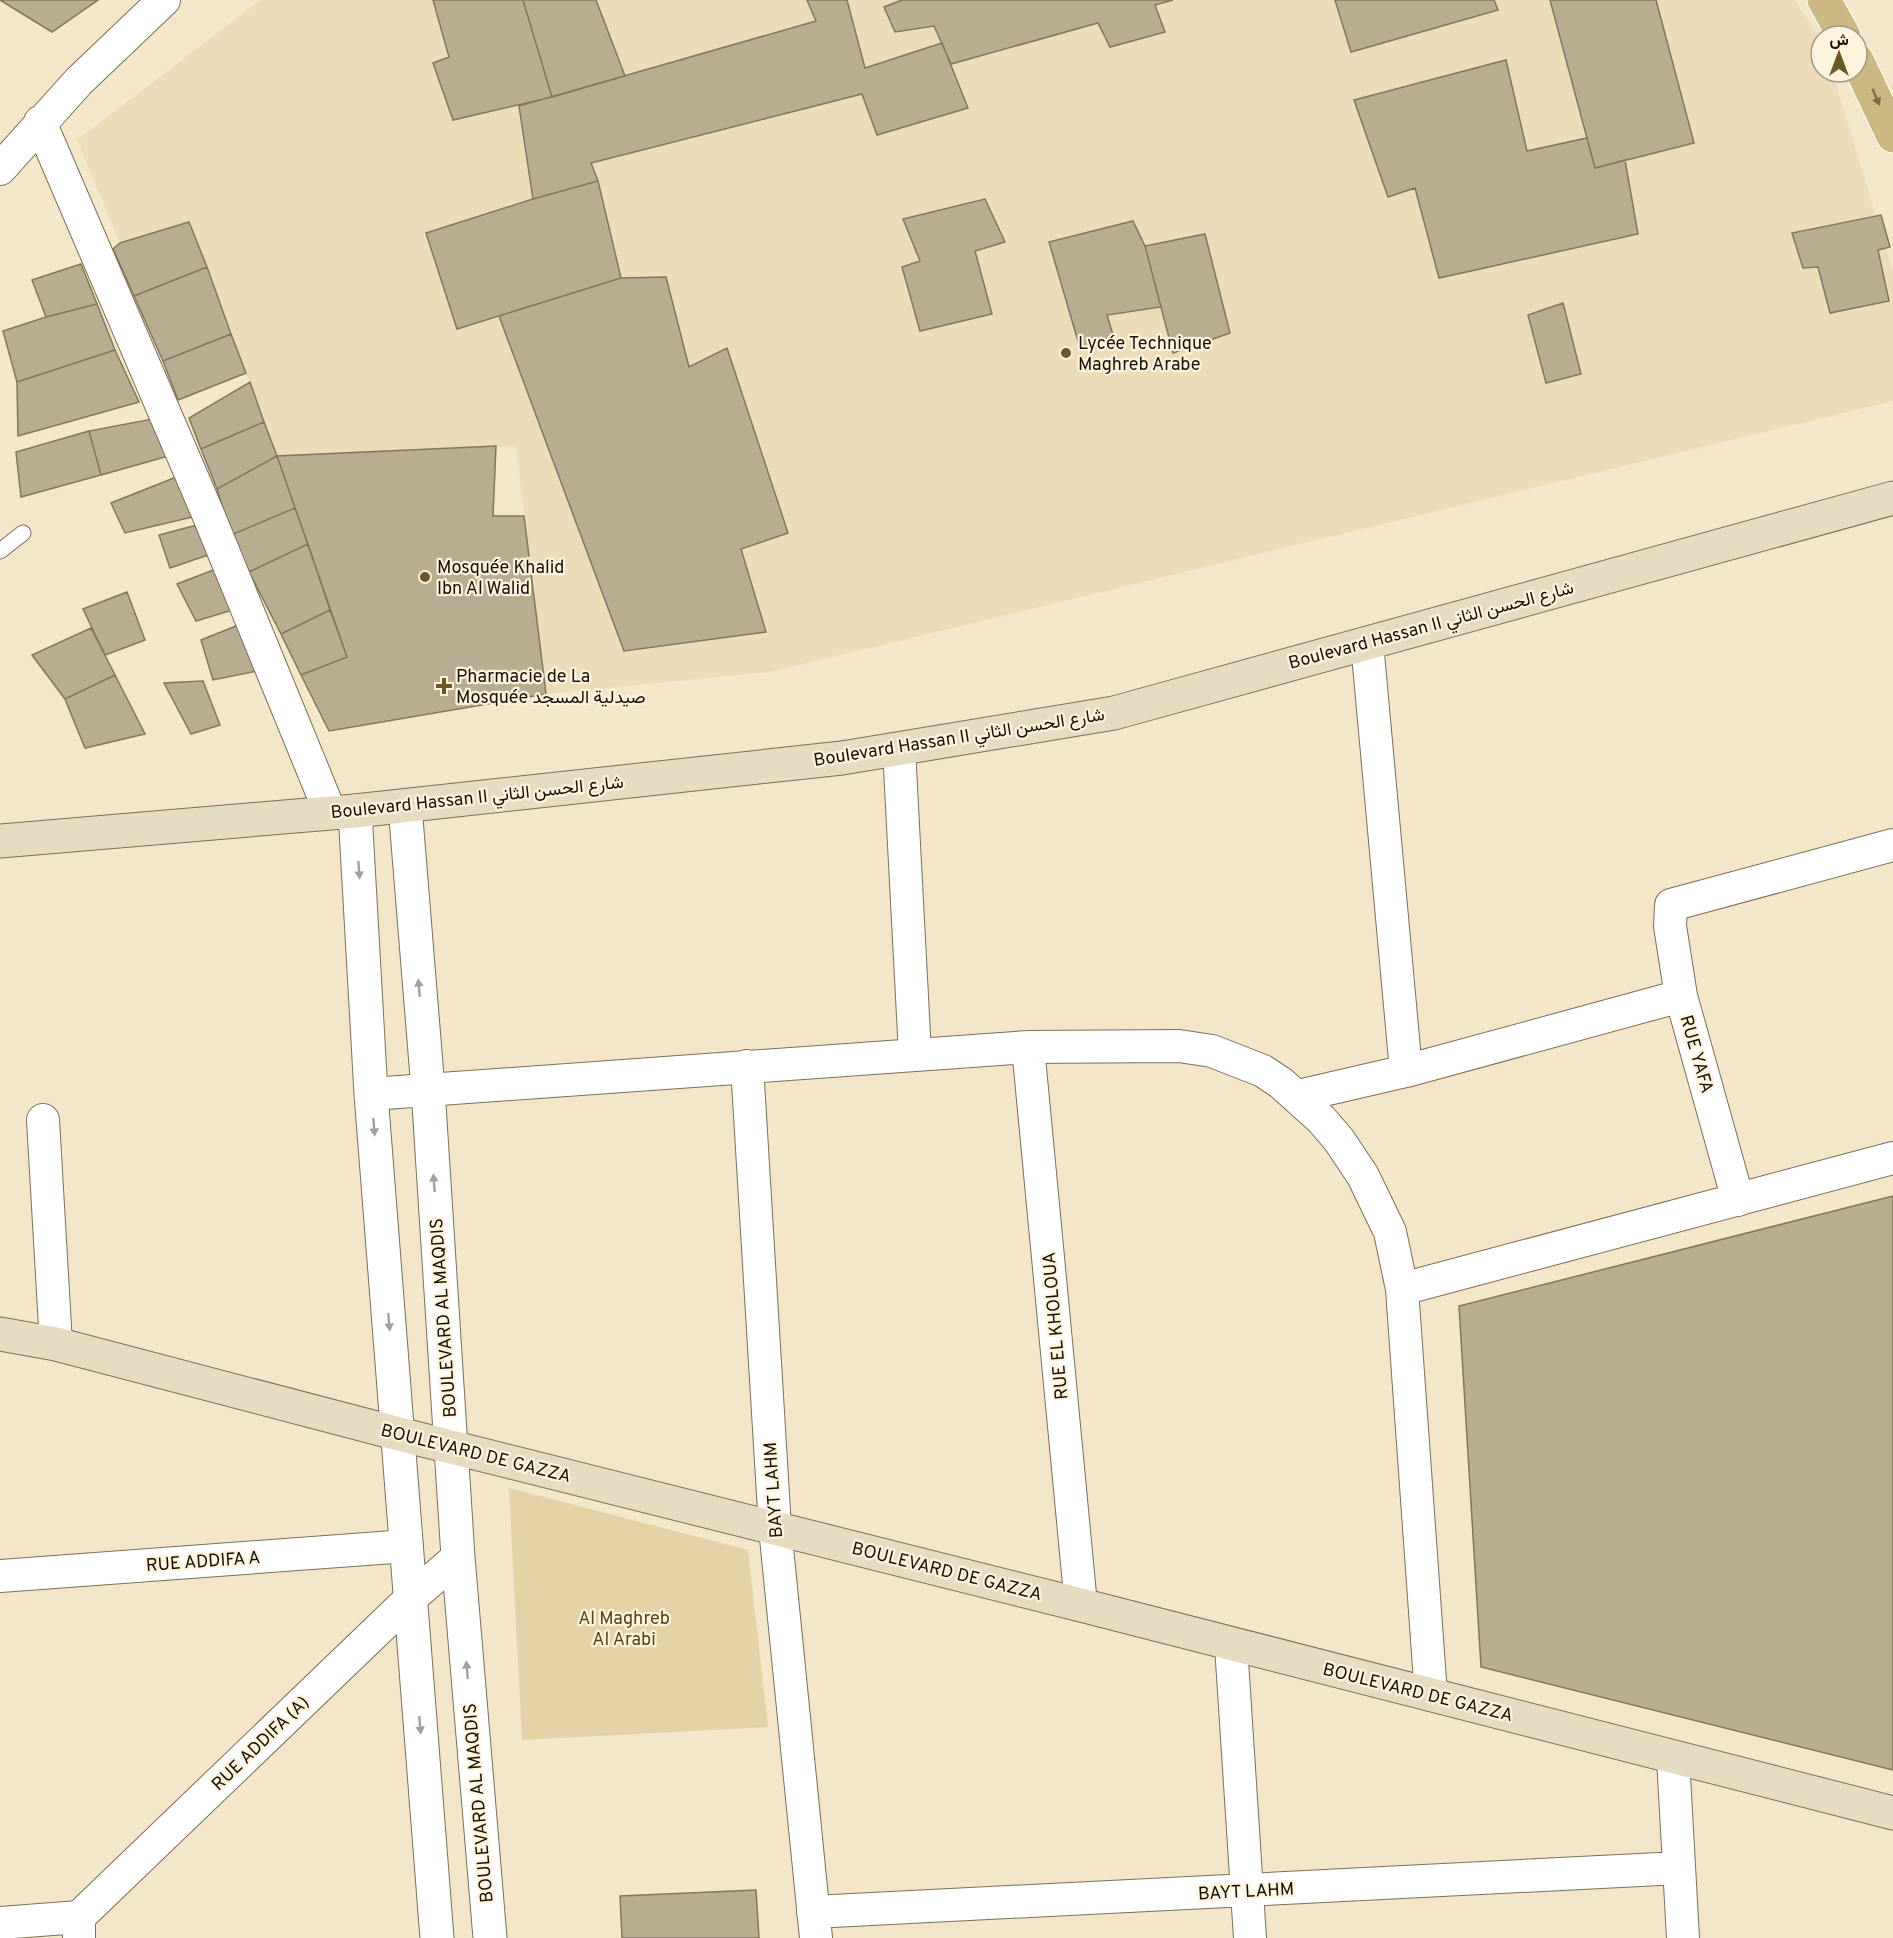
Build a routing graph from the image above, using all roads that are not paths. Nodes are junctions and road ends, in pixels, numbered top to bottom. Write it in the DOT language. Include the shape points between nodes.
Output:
graph roads {
  1 [pos="164,0"];
  2 [pos="1824,0"];
  3 [pos="1837,24"];
  4 [pos="1868,84"];
  5 [pos="40,122"];
  6 [pos="1893,136"];
  7 [pos="0,168"];
  8 [pos="1893,498"];
  9 [pos="23,533"];
  10 [pos="0,551"];
  11 [pos="1367,643"];
  12 [pos="899,748"];
  13 [pos="405,806"];
  14 [pos="343,812"];
  15 [pos="0,841"];
  16 [pos="1893,845"];
  17 [pos="1681,996"];
  18 [pos="1028,1047"];
  19 [pos="915,1054"];
  20 [pos="747,1066"];
  21 [pos="1406,1071"];
  22 [pos="428,1089"];
  23 [pos="371,1094"];
  24 [pos="1298,1096"];
  25 [pos="43,1120"];
  26 [pos="1893,1158"];
  27 [pos="1738,1200"];
  28 [pos="1402,1289"];
  29 [pos="0,1334"];
  30 [pos="56,1344"];
  31 [pos="399,1434"];
  32 [pos="451,1447"];
  33 [pos="775,1528"];
  34 [pos="407,1546"];
  35 [pos="458,1557"];
  36 [pos="0,1576"];
  37 [pos="410,1599"];
  38 [pos="1081,1605"];
  39 [pos="1231,1645"];
  40 [pos="1431,1695"];
  41 [pos="1673,1758"];
  42 [pos="1893,1813"];
  43 [pos="1678,1868"];
  44 [pos="1246,1892"];
  45 [pos="0,1923"];
  46 [pos="815,1925"];
  47 [pos="79,1928"];
  48 [pos="437,1938"];
  49 [pos="490,1938"];
  50 [pos="1250,1938"];
  51 [pos="1683,1938"];
  1 -- 5 [label="street"];
  2 -- 3 [label="main road"];
  4 -- 6 [label="main road, one-way"];
  5 -- 7 [label="street"];
  5 -- 14 [label="street" via="208,514"];
  8 -- 11 [label="main road, Boulevard Hassan II شارع الحسن الثاني"];
  9 -- 10 [label="lane"];
  11 -- 12 [label="main road, Boulevard Hassan II شارع الحسن الثاني" via="1114,713"];
  11 -- 21 [label="street"];
  12 -- 13 [label="main road, Boulevard Hassan II شارع الحسن الثاني" via="842,758"];
  12 -- 19 [label="street"];
  13 -- 14 [label="main road, Boulevard Hassan II شارع الحسن الثاني"];
  22 -- 13 [label="street, BOULEVARD AL MAQDIS, one-way"];
  14 -- 15 [label="main road, Boulevard Hassan II شارع الحسن الثاني"];
  14 -- 23 [label="street, one-way"];
  16 -- 17 [label="street, RUE YAFA" via="1671,905 1670,926"];
  17 -- 21 [label="street"];
  17 -- 27 [label="street, RUE YAFA"];
  18 -- 19 [label="street"];
  18 -- 24 [label="street" via="1179,1046 1212,1052 1263,1071"];
  18 -- 38 [label="street, RUE EL KHOLOUA"];
  19 -- 20 [label="street"];
  20 -- 22 [label="street"];
  20 -- 33 [label="street, BAYT LAHM"];
  21 -- 24 [label="street"];
  22 -- 23 [label="street"];
  32 -- 22 [label="street, BOULEVARD AL MAQDIS, one-way"];
  23 -- 31 [label="street, one-way"];
  24 -- 28 [label="street" via="1339,1140 1363,1176 1390,1232"];
  25 -- 30 [label="street"];
  26 -- 27 [label="street"];
  27 -- 28 [label="street"];
  28 -- 40 [label="street"];
  29 -- 30 [label="main road, BOULEVARD DE GAZZA"];
  30 -- 31 [label="main road, BOULEVARD DE GAZZA"];
  31 -- 32 [label="main road, BOULEVARD DE GAZZA"];
  31 -- 34 [label="street"];
  32 -- 33 [label="main road, BOULEVARD DE GAZZA"];
  32 -- 35 [label="street, BOULEVARD AL MAQDIS"];
  33 -- 38 [label="main road, BOULEVARD DE GAZZA"];
  33 -- 46 [label="street, BAYT LAHM"];
  34 -- 36 [label="street, RUE ADDIFA A"];
  34 -- 37 [label="street"];
  35 -- 37 [label="street, RUE ADDIFA (A)"];
  49 -- 35 [label="street, BOULEVARD AL MAQDIS, one-way"];
  37 -- 47 [label="street, RUE ADDIFA (A)"];
  37 -- 48 [label="street, one-way"];
  38 -- 39 [label="main road, BOULEVARD DE GAZZA"];
  39 -- 40 [label="main road, BOULEVARD DE GAZZA"];
  39 -- 44 [label="street"];
  40 -- 41 [label="main road, BOULEVARD DE GAZZA"];
  41 -- 42 [label="main road, BOULEVARD DE GAZZA"];
  41 -- 43 [label="street"];
  43 -- 44 [label="street, BAYT LAHM"];
  43 -- 51 [label="street"];
  44 -- 46 [label="street, BAYT LAHM"];
  44 -- 50 [label="street"];
  45 -- 47 [label="street"];
}
